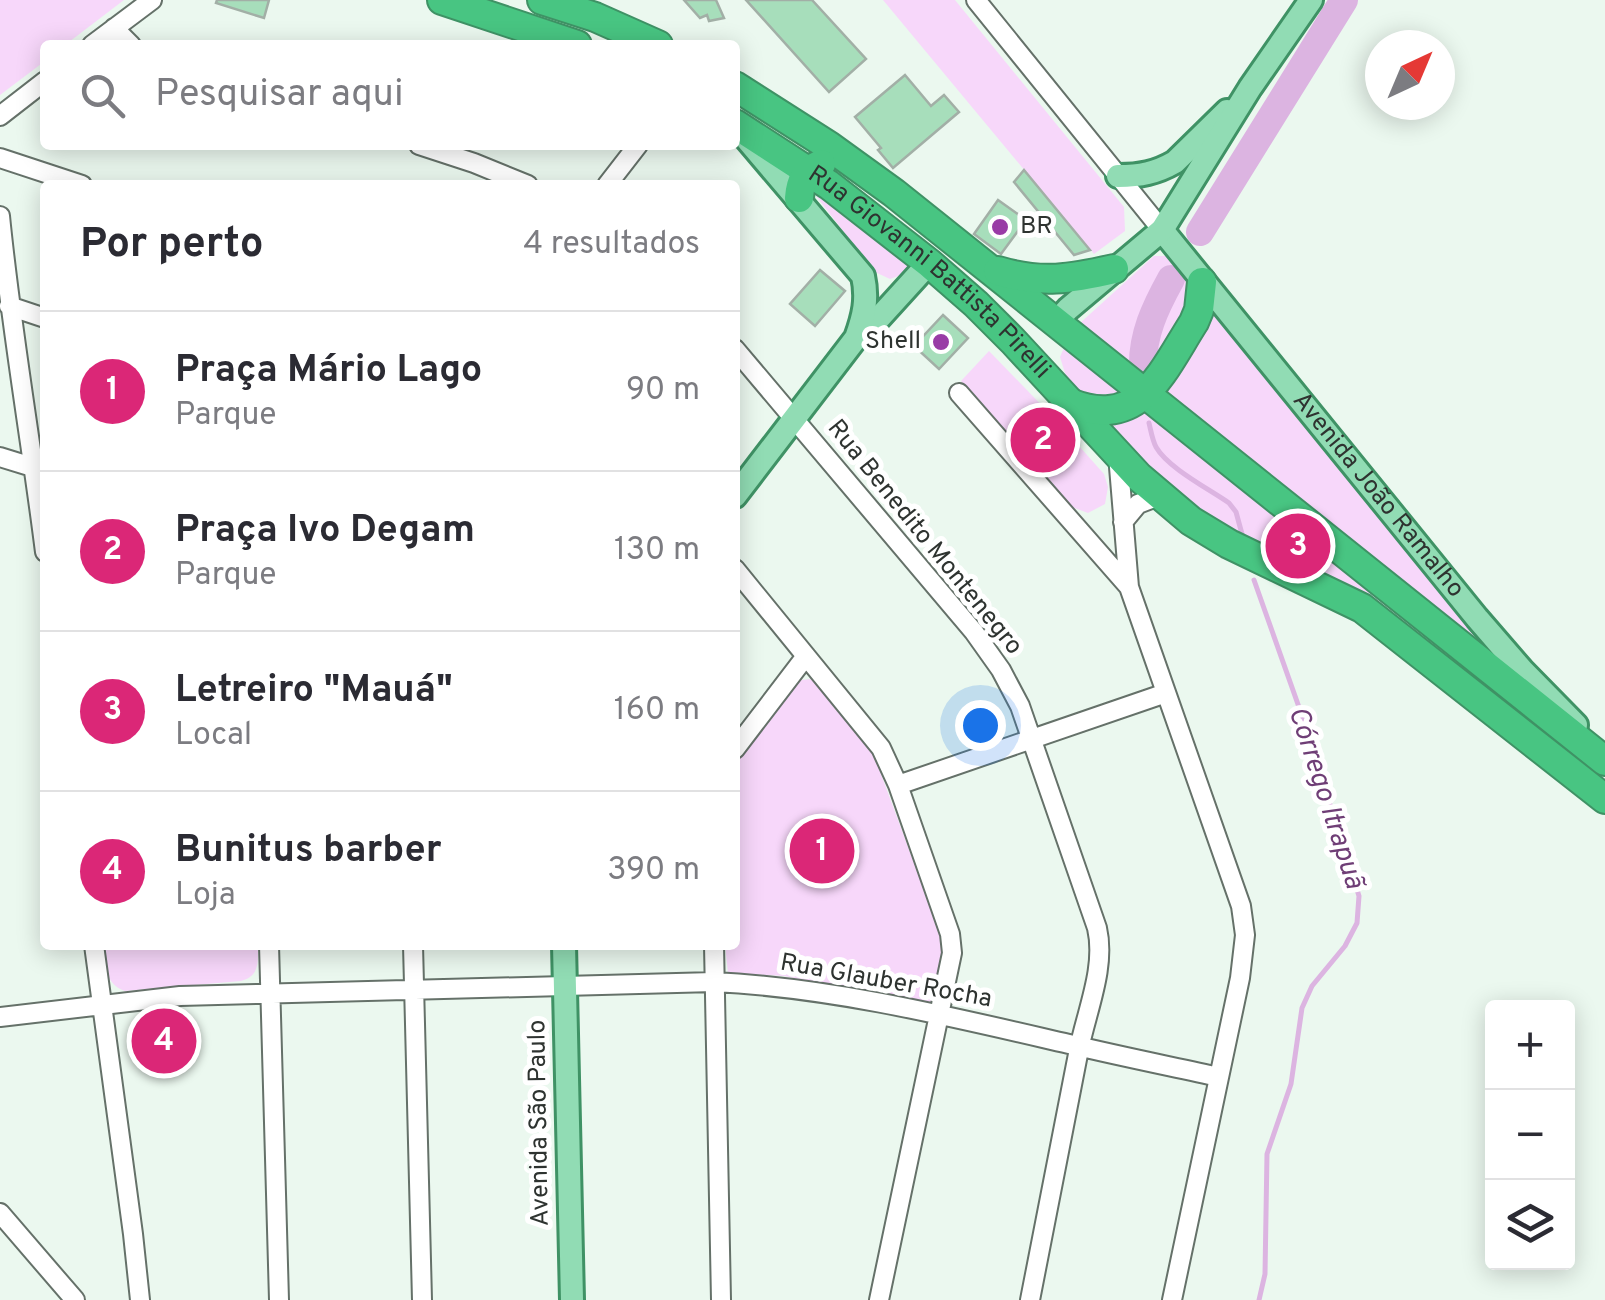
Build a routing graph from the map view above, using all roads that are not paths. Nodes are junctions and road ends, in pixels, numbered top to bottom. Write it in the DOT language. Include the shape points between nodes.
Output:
graph roads {
  1 [pos="152,0"];
  2 [pos="442,0"];
  3 [pos="542,0"];
  4 [pos="976,0"];
  5 [pos="1310,0"];
  6 [pos="114,28"];
  7 [pos="98,40"];
  8 [pos="126,40"];
  9 [pos="562,40"];
  10 [pos="647,40"];
  11 [pos="40,85"];
  12 [pos="1250,88"];
  13 [pos="740,89"];
  14 [pos="1,116"];
  15 [pos="740,128"];
  16 [pos="740,131"];
  17 [pos="434,150"];
  18 [pos="634,150"];
  19 [pos="0,158"];
  20 [pos="809,171"];
  21 [pos="1118,176"];
  22 [pos="67,180"];
  23 [pos="516,180"];
  24 [pos="611,180"];
  25 [pos="894,193"];
  26 [pos="799,198"];
  27 [pos="0,216"];
  28 [pos="937,226"];
  29 [pos="1162,230"];
  30 [pos="929,262"];
  31 [pos="992,269"];
  32 [pos="1114,269"];
  33 [pos="864,276"];
  34 [pos="1202,282"];
  35 [pos="906,290"];
  36 [pos="9,306"];
  37 [pos="40,316"];
  38 [pos="1056,322"];
  39 [pos="856,338"];
  40 [pos="740,355"];
  41 [pos="1042,373"];
  42 [pos="959,393"];
  43 [pos="1144,394"];
  44 [pos="1069,402"];
  45 [pos="794,420"];
  46 [pos="1118,455"];
  47 [pos="0,457"];
  48 [pos="40,470"];
  49 [pos="740,490"];
  50 [pos="1159,496"];
  51 [pos="1123,522"];
  52 [pos="740,576"];
  53 [pos="1129,587"];
  54 [pos="806,656"];
  55 [pos="1166,693"];
  56 [pos="1032,739"];
  57 [pos="740,742"];
  58 [pos="1605,758"];
  59 [pos="898,784"];
  60 [pos="1605,799"];
  61 [pos="95,950"];
  62 [pos="270,950"];
  63 [pos="413,950"];
  64 [pos="564,950"];
  65 [pos="714,950"];
  66 [pos="714,982"];
  67 [pos="564,986"];
  68 [pos="415,990"];
  69 [pos="271,994"];
  70 [pos="101,1003"];
  71 [pos="939,1014"];
  72 [pos="0,1016"];
  73 [pos="1080,1047"];
  74 [pos="1219,1077"];
  75 [pos="0,1213"];
  76 [pos="75,1300"];
  77 [pos="140,1300"];
  78 [pos="279,1300"];
  79 [pos="422,1300"];
  80 [pos="572,1300"];
  81 [pos="720,1300"];
  82 [pos="879,1300"];
  83 [pos="1030,1300"];
  84 [pos="1172,1300"];
  1 -- 6 [label="street"];
  2 -- 9 [label="highway"];
  3 -- 10 [label="highway"];
  4 -- 21 [label="street"];
  5 -- 12 [label="main road"];
  6 -- 7 [label="street"];
  6 -- 8 [label="street"];
  11 -- 14 [label="street"];
  12 -- 21 [label="main road" via="1175,162 1149,174"];
  12 -- 29 [label="main road"];
  13 -- 25 [label="highway, Rua Giovanni Battista Pirelli"];
  15 -- 20 [label="highway, Rua Giovanni Battista Pirelli"];
  16 -- 26 [label="main road"];
  17 -- 23 [label="street"];
  18 -- 24 [label="street"];
  19 -- 22 [label="street"];
  20 -- 25 [label="highway" via="837,166 867,188"];
  20 -- 26 [label="highway"];
  20 -- 30 [label="highway, Rua Giovanni Battista Pirelli"];
  21 -- 29 [label="street"];
  25 -- 28 [label="highway, Rua Giovanni Battista Pirelli"];
  26 -- 33 [label="main road"];
  27 -- 36 [label="street"];
  28 -- 30 [label="highway"];
  28 -- 31 [label="highway, Rua Giovanni Battista Pirelli"];
  29 -- 32 [label="main road"];
  29 -- 34 [label="main road, Avenida João Ramalho"];
  30 -- 35 [label="main road"];
  30 -- 41 [label="highway, Rua Giovanni Battista Pirelli"];
  31 -- 32 [label="highway" via="1053,280"];
  31 -- 38 [label="highway, Rua Giovanni Battista Pirelli"];
  32 -- 38 [label="main road"];
  33 -- 35 [label="main road"];
  33 -- 39 [label="main road" via="866,305"];
  34 -- 43 [label="highway" via="1194,322"];
  34 -- 58 [label="main road, Avenida João Ramalho" via="1476,618"];
  35 -- 39 [label="main road"];
  36 -- 37 [label="street"];
  36 -- 48 [label="street"];
  38 -- 41 [label="highway"];
  38 -- 43 [label="highway, Rua Giovanni Battista Pirelli"];
  39 -- 45 [label="main road"];
  40 -- 45 [label="street, Rua Benedito Montenegro"];
  41 -- 44 [label="highway, Rua Giovanni Battista Pirelli"];
  42 -- 53 [label="street"];
  43 -- 44 [label="highway" via="1125,408 1103,412"];
  43 -- 58 [label="highway, Avenida João Ramalho"];
  44 -- 46 [label="highway, Rua Giovanni Battista Pirelli"];
  45 -- 49 [label="main road"];
  45 -- 56 [label="street, Rua Benedito Montenegro" via="988,651"];
  46 -- 50 [label="highway, Rua Giovanni Battista Pirelli"];
  46 -- 51 [label="street"];
  47 -- 48 [label="street"];
  50 -- 51 [label="street" via="1138,504"];
  50 -- 60 [label="highway, Rua Giovanni Battista Pirelli" via="1209,533 1372,615"];
  51 -- 53 [label="street"];
  52 -- 54 [label="street"];
  53 -- 55 [label="street"];
  54 -- 57 [label="street"];
  54 -- 59 [label="street" via="881,748"];
  55 -- 56 [label="street"];
  55 -- 74 [label="street" via="1241,906 1240,978"];
  56 -- 59 [label="street"];
  56 -- 73 [label="street, Rua Benedito Montenegro" via="1100,945"];
  59 -- 71 [label="street" via="950,934"];
  61 -- 70 [label="street"];
  62 -- 69 [label="street"];
  63 -- 68 [label="street"];
  64 -- 67 [label="main road, Avenida São Paulo"];
  65 -- 66 [label="street"];
  66 -- 67 [label="street, Rua Glauber Rocha"];
  66 -- 71 [label="street, Rua Glauber Rocha" via="784,986"];
  66 -- 81 [label="street"];
  67 -- 68 [label="street, Rua Glauber Rocha"];
  67 -- 80 [label="main road, Avenida São Paulo"];
  68 -- 69 [label="street, Rua Glauber Rocha"];
  68 -- 79 [label="street"];
  69 -- 70 [label="street, Rua Glauber Rocha"];
  69 -- 78 [label="street"];
  70 -- 72 [label="street, Rua Glauber Rocha"];
  70 -- 77 [label="street"];
  71 -- 73 [label="street, Rua Glauber Rocha"];
  71 -- 82 [label="street"];
  73 -- 74 [label="street, Rua Glauber Rocha"];
  73 -- 83 [label="street, Rua Benedito Montenegro"];
  74 -- 84 [label="street"];
  75 -- 76 [label="street"];
}
